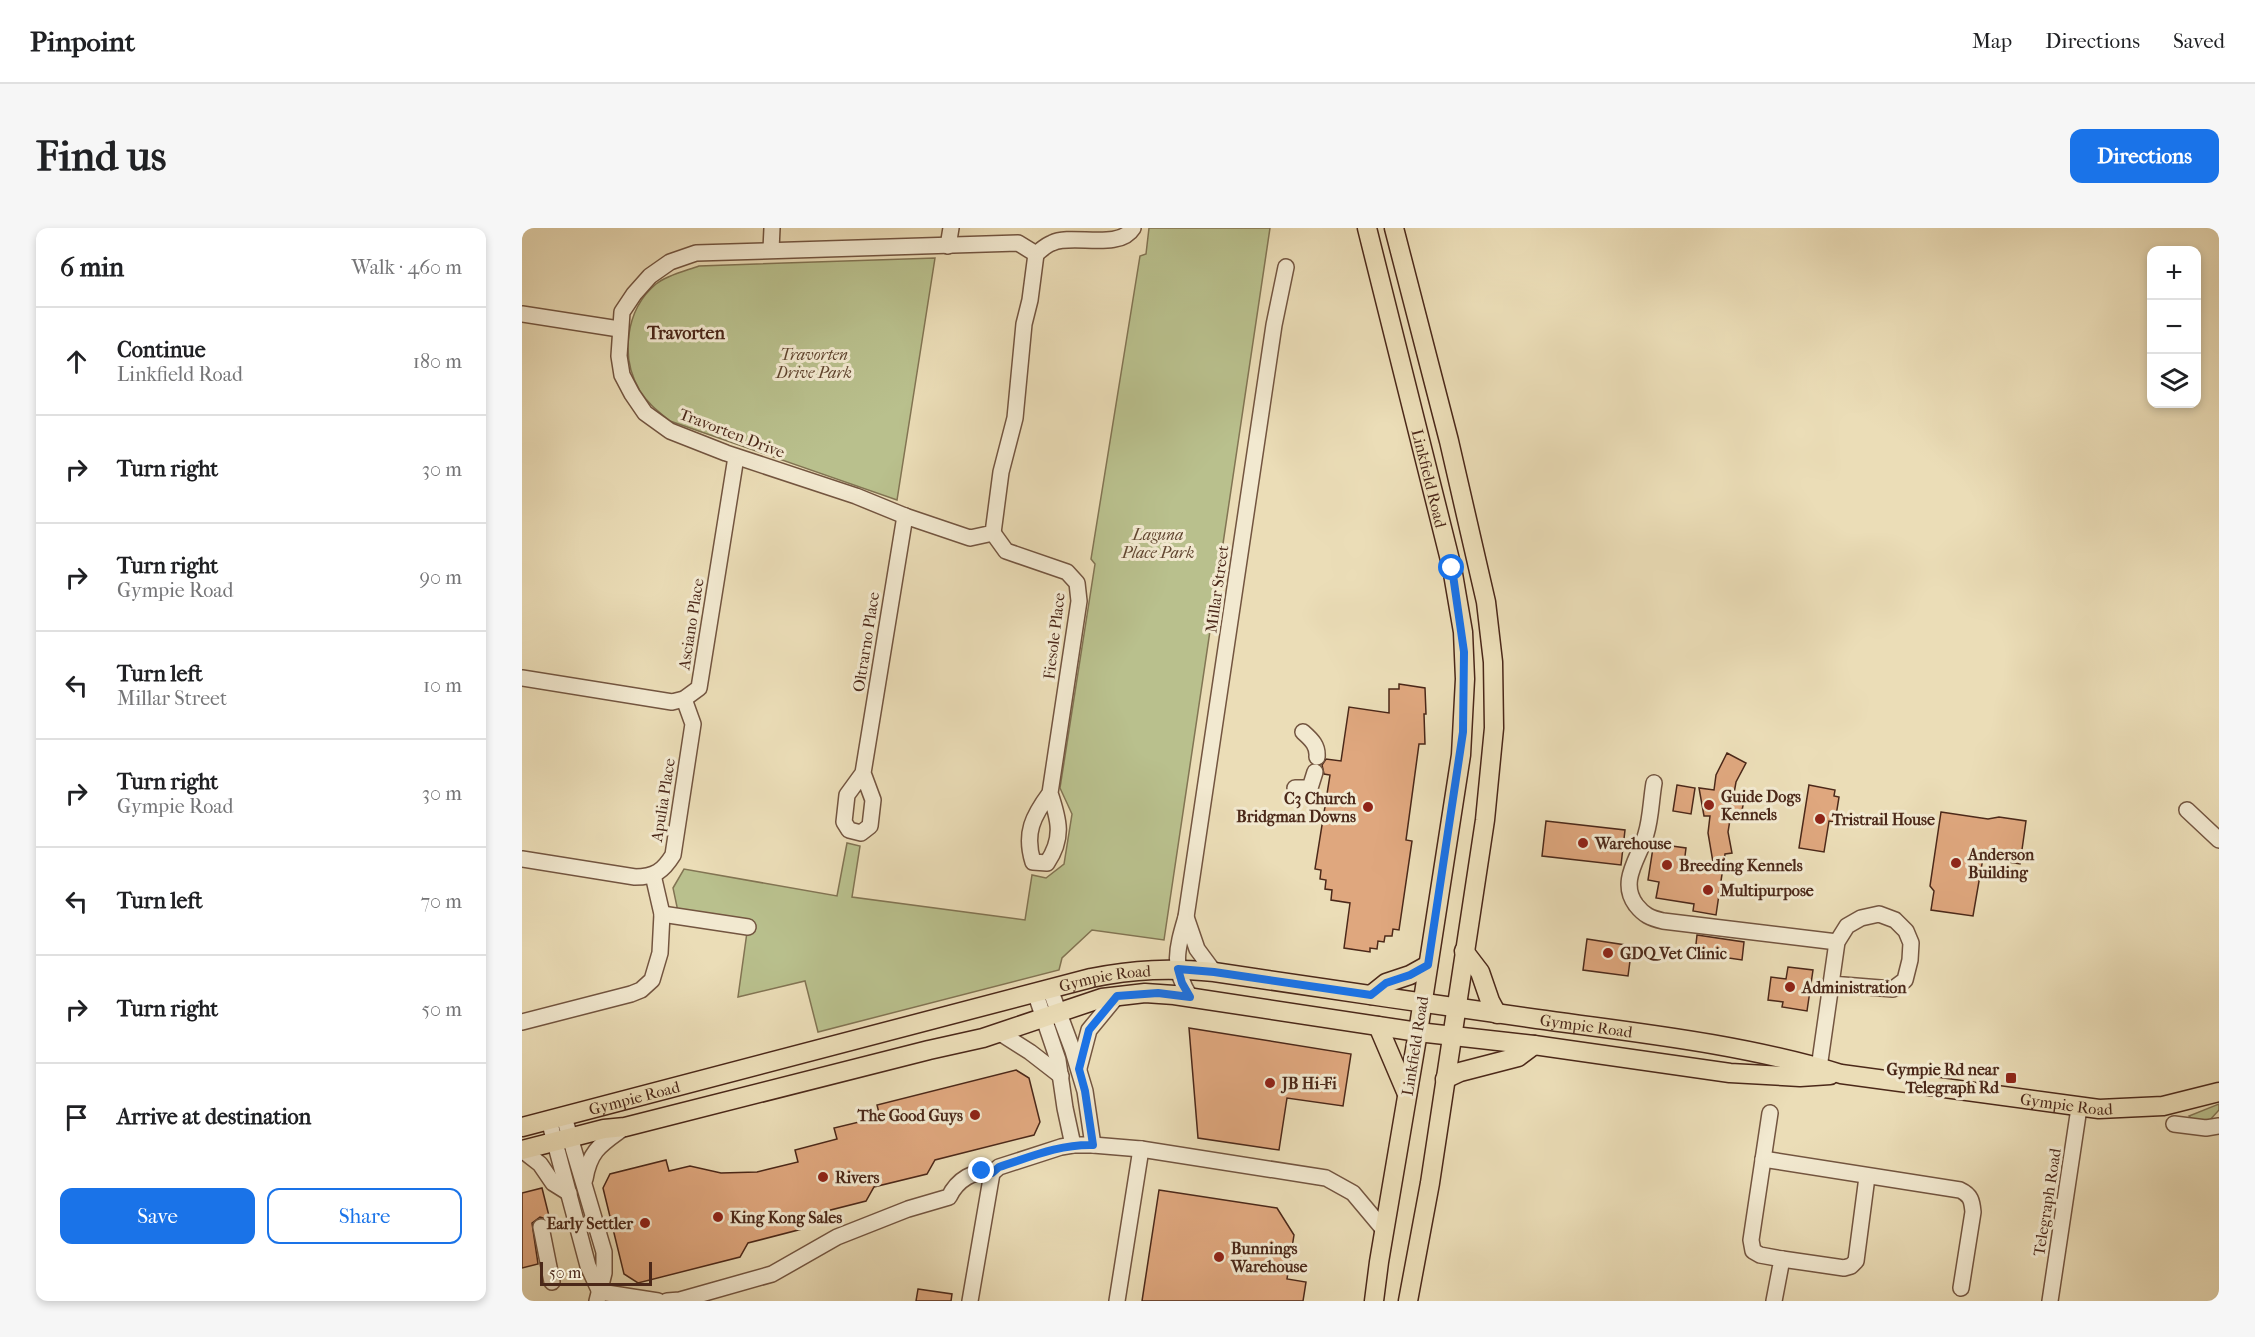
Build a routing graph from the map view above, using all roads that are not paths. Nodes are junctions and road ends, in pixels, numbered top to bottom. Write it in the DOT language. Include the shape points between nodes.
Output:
graph roads {
  1 [pos="772,228"];
  2 [pos="951,228"];
  3 [pos="1133,228"];
  4 [pos="1367,228"];
  5 [pos="1394,228"];
  6 [pos="948,246"];
  7 [pos="771,250"];
  8 [pos="1036,254"];
  9 [pos="1286,267"];
  10 [pos="522,314"];
  11 [pos="619,329"];
  12 [pos="736,457"];
  13 [pos="905,516"];
  14 [pos="993,533"];
  15 [pos="522,678"];
  16 [pos="684,699"];
  17 [pos="1303,732"];
  18 [pos="863,773"];
  19 [pos="1654,783"];
  20 [pos="1295,788"];
  21 [pos="1050,793"];
  22 [pos="2187,810"];
  23 [pos="2219,840"];
  24 [pos="522,859"];
  25 [pos="653,875"];
  26 [pos="662,914"];
  27 [pos="1186,916"];
  28 [pos="748,927"];
  29 [pos="1837,942"];
  30 [pos="1464,951"];
  31 [pos="1428,965"];
  32 [pos="1178,969"];
  33 [pos="1214,972"];
  34 [pos="1831,984"];
  35 [pos="1042,991"];
  36 [pos="1371,995"];
  37 [pos="1117,996"];
  38 [pos="1190,997"];
  39 [pos="1422,1003"];
  40 [pos="1455,1008"];
  41 [pos="1497,1014"];
  42 [pos="1051,1015"];
  43 [pos="522,1022"];
  44 [pos="1378,1026"];
  45 [pos="1418,1032"];
  46 [pos="1000,1033"];
  47 [pos="1451,1035"];
  48 [pos="1534,1045"];
  49 [pos="1819,1068"];
  50 [pos="1079,1069"];
  51 [pos="1841,1074"];
  52 [pos="1061,1076"];
  53 [pos="1445,1079"];
  54 [pos="2219,1092"];
  55 [pos="1407,1094"];
  56 [pos="2079,1108"];
  57 [pos="1770,1113"];
  58 [pos="556,1118"];
  59 [pos="2174,1124"];
  60 [pos="625,1126"];
  61 [pos="2219,1126"];
  62 [pos="522,1127"];
  63 [pos="562,1139"];
  64 [pos="1073,1145"];
  65 [pos="1093,1145"];
  66 [pos="1141,1149"];
  67 [pos="522,1150"];
  68 [pos="1763,1159"];
  69 [pos="992,1173"];
  70 [pos="1867,1177"];
  71 [pos="585,1182"];
  72 [pos="569,1193"];
  73 [pos="540,1227"];
  74 [pos="1384,1230"];
  75 [pos="1782,1259"];
  76 [pos="552,1282"];
  77 [pos="1961,1288"];
  78 [pos="598,1296"];
  79 [pos="658,1301"];
  80 [pos="667,1301"];
  81 [pos="970,1301"];
  82 [pos="1117,1301"];
  83 [pos="1374,1301"];
  84 [pos="1408,1301"];
  85 [pos="1774,1301"];
  86 [pos="2050,1301"];
  1 -- 7 [label="street"];
  2 -- 6 [label="street"];
  3 -- 8 [label="street" via="1120,239 1053,242"];
  4 -- 31 [label="main road, Linkfield Road" via="1452,568 1464,642 1463,732"];
  5 -- 30 [label="main road, Linkfield Road" via="1476,552 1493,662 1493,761"];
  6 -- 7 [label="street, Travorten Drive"];
  6 -- 8 [label="street, Travorten Drive" via="1018,243"];
  7 -- 11 [label="street, Travorten Drive" via="696,253 670,262 634,294 622,312"];
  8 -- 14 [label="street" via="1014,418 1001,472"];
  9 -- 27 [label="street, Millar Street" via="1272,336"];
  10 -- 11 [label="street"];
  11 -- 12 [label="street, Travorten Drive" via="622,375 645,413 670,431"];
  12 -- 13 [label="street, Travorten Drive"];
  12 -- 16 [label="street, Asciano Place" via="699,688"];
  13 -- 14 [label="street, Travorten Drive" via="970,538"];
  13 -- 18 [label="street, Oltrarno Place"];
  14 -- 21 [label="street, Fiesole Place" via="1006,551 1067,572 1077,583 1079,601"];
  15 -- 16 [label="street" via="672,702"];
  16 -- 25 [label="street, Apulia Place" via="693,724 673,855 663,870"];
  17 -- 20 [label="street" via="1318,750 1316,765 1310,788"];
  19 -- 29 [label="street" via="1647,831 1628,886 1641,912 1663,921"];
  22 -- 23 [label="street"];
  24 -- 25 [label="street" via="636,877"];
  25 -- 26 [label="street"];
  26 -- 28 [label="street"];
  26 -- 43 [label="street" via="660,953 652,980 641,990"];
  27 -- 32 [label="street, Millar Street" via="1177,951"];
  27 -- 33 [label="street, Millar Street" via="1197,949"];
  29 -- 34 [label="street"];
  29 -- 34 [label="street" via="1847,926 1879,914 1895,920 1906,931 1911,943 1910,960 1905,980 1893,989"];
  30 -- 40 [label="main road, Linkfield Road"];
  30 -- 41 [label="main road" via="1480,972"];
  31 -- 36 [label="main road" via="1386,983"];
  31 -- 39 [label="main road, Linkfield Road"];
  32 -- 33 [label="main road, Gympie Road"];
  32 -- 35 [label="main road, Gympie Road" via="1133,970"];
  32 -- 38 [label="street, Millar Street"];
  33 -- 36 [label="main road, Gympie Road"];
  34 -- 49 [label="street"];
  35 -- 42 [label="street"];
  35 -- 58 [label="main road, Gympie Road"];
  36 -- 39 [label="main road, Gympie Road"];
  37 -- 38 [label="main road, Gympie Road" via="1158,993"];
  37 -- 42 [label="main road, Gympie Road" via="1088,1001"];
  37 -- 50 [label="street" via="1089,1030"];
  38 -- 44 [label="main road, Gympie Road"];
  39 -- 40 [label="main road, Gympie Road"];
  39 -- 45 [label="main road, Linkfield Road"];
  40 -- 41 [label="main road, Gympie Road"];
  40 -- 47 [label="main road, Linkfield Road"];
  41 -- 49 [label="main road, Gympie Road" via="1696,1042"];
  42 -- 46 [label="main road, Gympie Road"];
  42 -- 50 [label="street"];
  42 -- 52 [label="street"];
  44 -- 45 [label="main road, Gympie Road"];
  44 -- 55 [label="main road"];
  45 -- 47 [label="main road, Gympie Road"];
  45 -- 55 [label="main road, Linkfield Road"];
  46 -- 52 [label="street"];
  46 -- 60 [label="main road, Gympie Road"];
  47 -- 48 [label="main road, Gympie Road"];
  47 -- 53 [label="main road, Linkfield Road"];
  48 -- 51 [label="main road, Gympie Road" via="1766,1077"];
  48 -- 53 [label="main road" via="1518,1057"];
  49 -- 51 [label="main road, Gympie Road"];
  50 -- 65 [label="street"];
  51 -- 56 [label="main road, Gympie Road"];
  52 -- 64 [label="street"];
  53 -- 84 [label="main road, Linkfield Road"];
  54 -- 56 [label="main road, Gympie Road" via="2150,1108"];
  55 -- 74 [label="main road, Linkfield Road"];
  56 -- 86 [label="street, Telegraph Road"];
  57 -- 68 [label="street"];
  58 -- 62 [label="main road, Gympie Road"];
  58 -- 63 [label="street"];
  59 -- 61 [label="street"];
  60 -- 63 [label="main road, Gympie Road"];
  60 -- 71 [label="street" via="594,1151 587,1164"];
  63 -- 67 [label="main road, Gympie Road"];
  63 -- 71 [label="street"];
  63 -- 72 [label="street"];
  64 -- 65 [label="street"];
  64 -- 69 [label="street" via="999,1167"];
  65 -- 66 [label="street"];
  66 -- 74 [label="street" via="1326,1178 1353,1193"];
  66 -- 82 [label="street"];
  67 -- 72 [label="street" via="540,1164 552,1183"];
  68 -- 70 [label="street"];
  68 -- 75 [label="street" via="1751,1240 1753,1251"];
  69 -- 80 [label="street" via="969,1174 949,1197 837,1237 771,1274"];
  69 -- 81 [label="street"];
  70 -- 75 [label="street" via="1856,1261 1851,1266"];
  70 -- 77 [label="street" via="1968,1194 1973,1212"];
  71 -- 78 [label="street" via="604,1252"];
  72 -- 78 [label="street"];
  73 -- 76 [label="street"];
  74 -- 83 [label="main road, Linkfield Road"];
  75 -- 85 [label="street"];
  78 -- 79 [label="street"];
}
